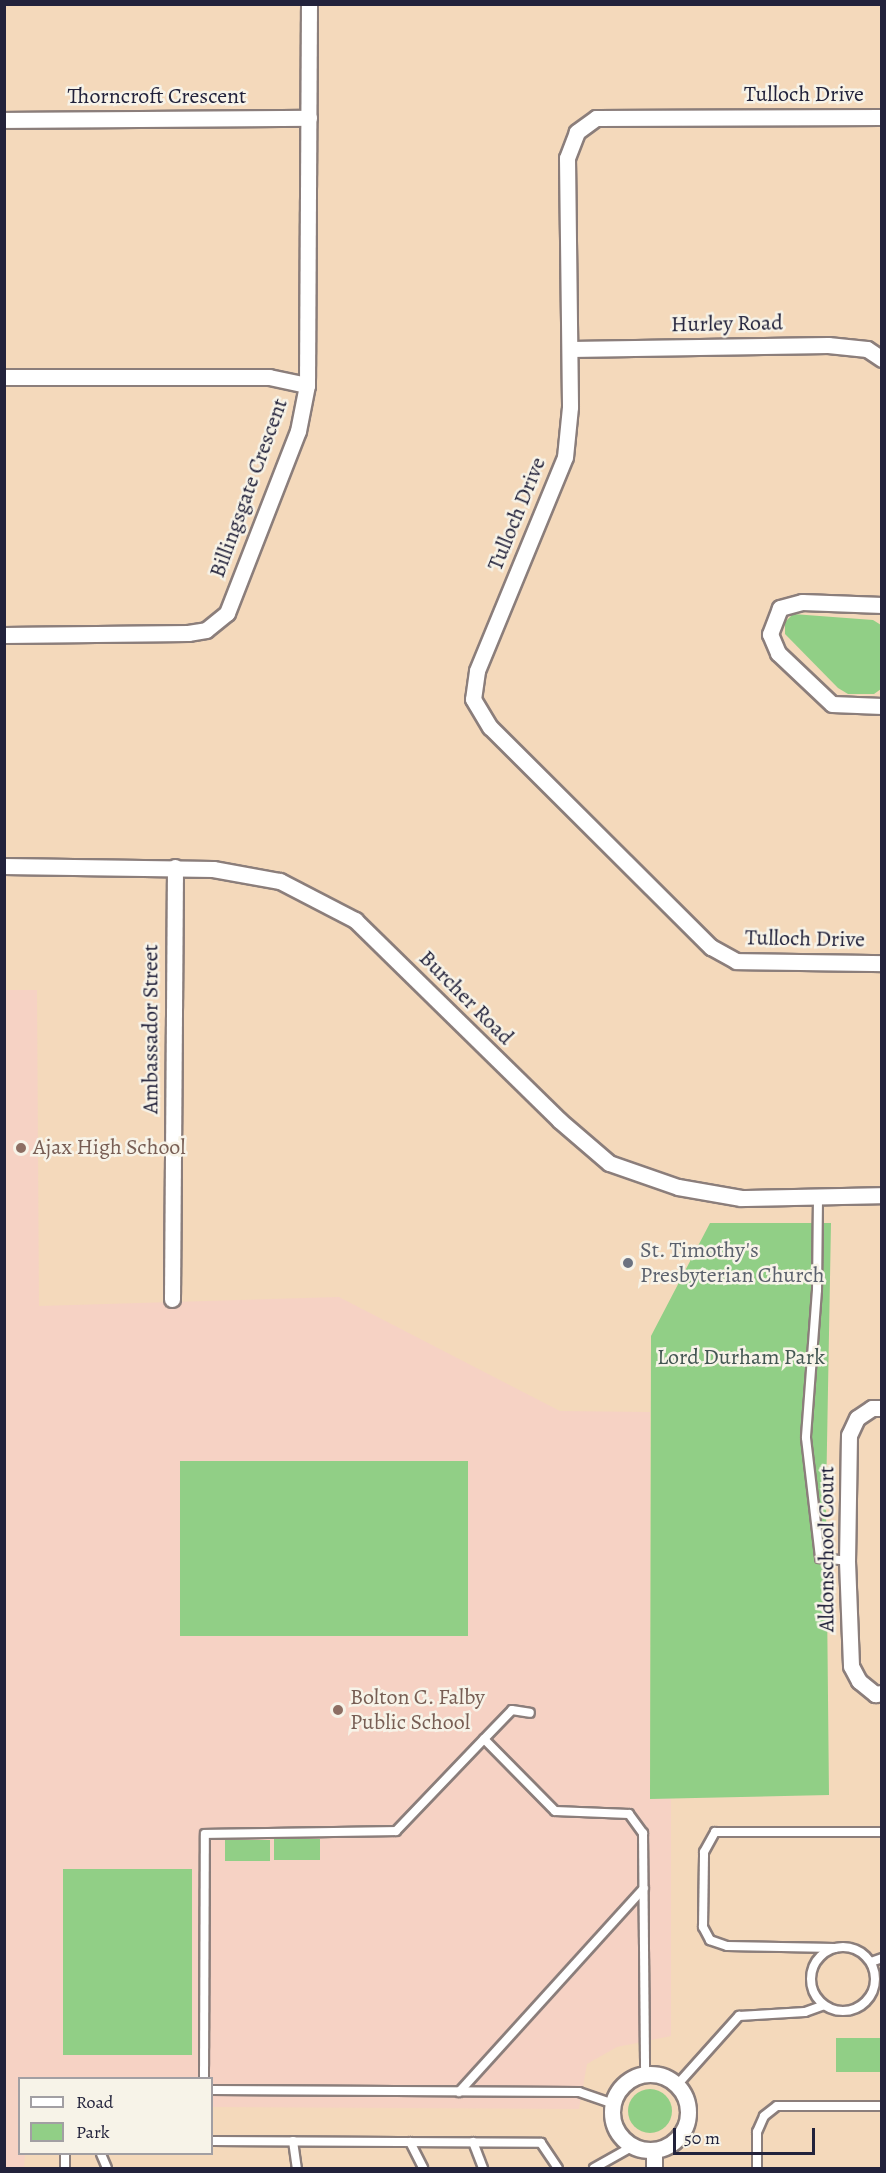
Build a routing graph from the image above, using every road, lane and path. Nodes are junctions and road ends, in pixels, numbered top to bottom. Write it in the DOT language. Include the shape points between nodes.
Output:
graph roads {
  1 [pos="309,4"];
  2 [pos="882,117"];
  3 [pos="309,118"];
  4 [pos="4,120"];
  5 [pos="570,349"];
  6 [pos="882,359"];
  7 [pos="4,377"];
  8 [pos="307,385"];
  9 [pos="882,605"];
  10 [pos="4,635"];
  11 [pos="882,706"];
  12 [pos="4,866"];
  13 [pos="175,867"];
  14 [pos="882,963"];
  15 [pos="882,1195"];
  16 [pos="818,1197"];
  17 [pos="172,1299"];
  18 [pos="882,1408"];
  19 [pos="847,1561"];
  20 [pos="882,1693"];
  21 [pos="530,1713"];
  22 [pos="484,1739"];
  23 [pos="882,1832"];
  24 [pos="644,1888"];
  25 [pos="835,1948"];
  26 [pos="882,1958"];
  27 [pos="871,1962"];
  28 [pos="824,2005"];
  29 [pos="645,2074"];
  30 [pos="204,2077"];
  31 [pos="677,2085"];
  32 [pos="213,2090"];
  33 [pos="459,2092"];
  34 [pos="612,2104"];
  35 [pos="882,2106"];
  36 [pos="213,2140"];
  37 [pos="293,2141"];
  38 [pos="410,2142"];
  39 [pos="473,2142"];
  40 [pos="633,2146"];
  41 [pos="654,2150"];
  42 [pos="101,2155"];
  43 [pos="107,2169"];
  44 [pos="297,2169"];
  45 [pos="423,2169"];
  46 [pos="483,2169"];
  47 [pos="558,2169"];
  48 [pos="594,2169"];
  49 [pos="654,2169"];
  50 [pos="757,2169"];
  1 -- 3 [label="street, Billingsgate Crescent"];
  2 -- 5 [label="street, Tulloch Drive" via="596,118 577,132 567,158"];
  3 -- 4 [label="street, Thorncroft Crescent"];
  3 -- 8 [label="street, Billingsgate Crescent"];
  5 -- 6 [label="street, Hurley Road" via="828,345 867,349"];
  5 -- 14 [label="street, Tulloch Drive" via="565,457 477,671 473,699 490,727 711,947 736,961"];
  7 -- 8 [label="street" via="269,378"];
  8 -- 10 [label="street, Billingsgate Crescent" via="298,431 227,613 206,630 188,633"];
  9 -- 11 [label="street" via="802,602 780,608 770,634 778,653 832,704"];
  12 -- 13 [label="street, Burcher Road"];
  13 -- 16 [label="street, Burcher Road" via="213,869 280,881 355,920 559,1120 609,1163 678,1187 741,1198"];
  13 -- 17 [label="street, Ambassador Street"];
  15 -- 16 [label="street, Burcher Road"];
  16 -- 19 [label="lane" via="817,1290 806,1438 820,1558"];
  18 -- 19 [label="street, Aldonschool Court" via="872,1408 856,1418 849,1435"];
  19 -- 20 [label="street, Aldonschool Court" via="851,1665 859,1681 875,1694"];
  21 -- 22 [label="lane" via="512,1710"];
  22 -- 24 [label="lane" via="555,1811 629,1815 643,1833"];
  22 -- 30 [label="lane" via="396,1831 205,1834"];
  23 -- 25 [label="lane" via="715,1832 704,1852 703,1927 710,1940 727,1946"];
  24 -- 29 [label="lane"];
  24 -- 33 [label="lane"];
  25 -- 27 [label="lane" via="855,1949"];
  25 -- 28 [label="lane" via="818,1959 811,1978 816,1997"];
  26 -- 27 [label="lane"];
  27 -- 28 [label="lane" via="875,1983 865,2003 845,2011"];
  28 -- 31 [label="lane" via="805,2012 739,2016"];
  29 -- 31 [label="street" via="666,2077"];
  29 -- 34 [label="street" via="624,2084"];
  31 -- 41 [label="street" via="687,2101 686,2126 669,2145"];
  32 -- 33 [label="lane"];
  33 -- 34 [label="lane" via="579,2092"];
  34 -- 40 [label="street" via="615,2129"];
  35 -- 50 [label="lane" via="777,2106 764,2116 757,2132"];
  36 -- 37 [label="lane"];
  37 -- 38 [label="lane"];
  37 -- 44 [label="lane"];
  38 -- 39 [label="lane"];
  38 -- 45 [label="lane"];
  39 -- 46 [label="lane"];
  39 -- 47 [label="lane" via="541,2143"];
  40 -- 41 [label="street"];
  40 -- 48 [label="lane"];
  41 -- 49 [label="street"];
  42 -- 43 [label="lane"];
}
